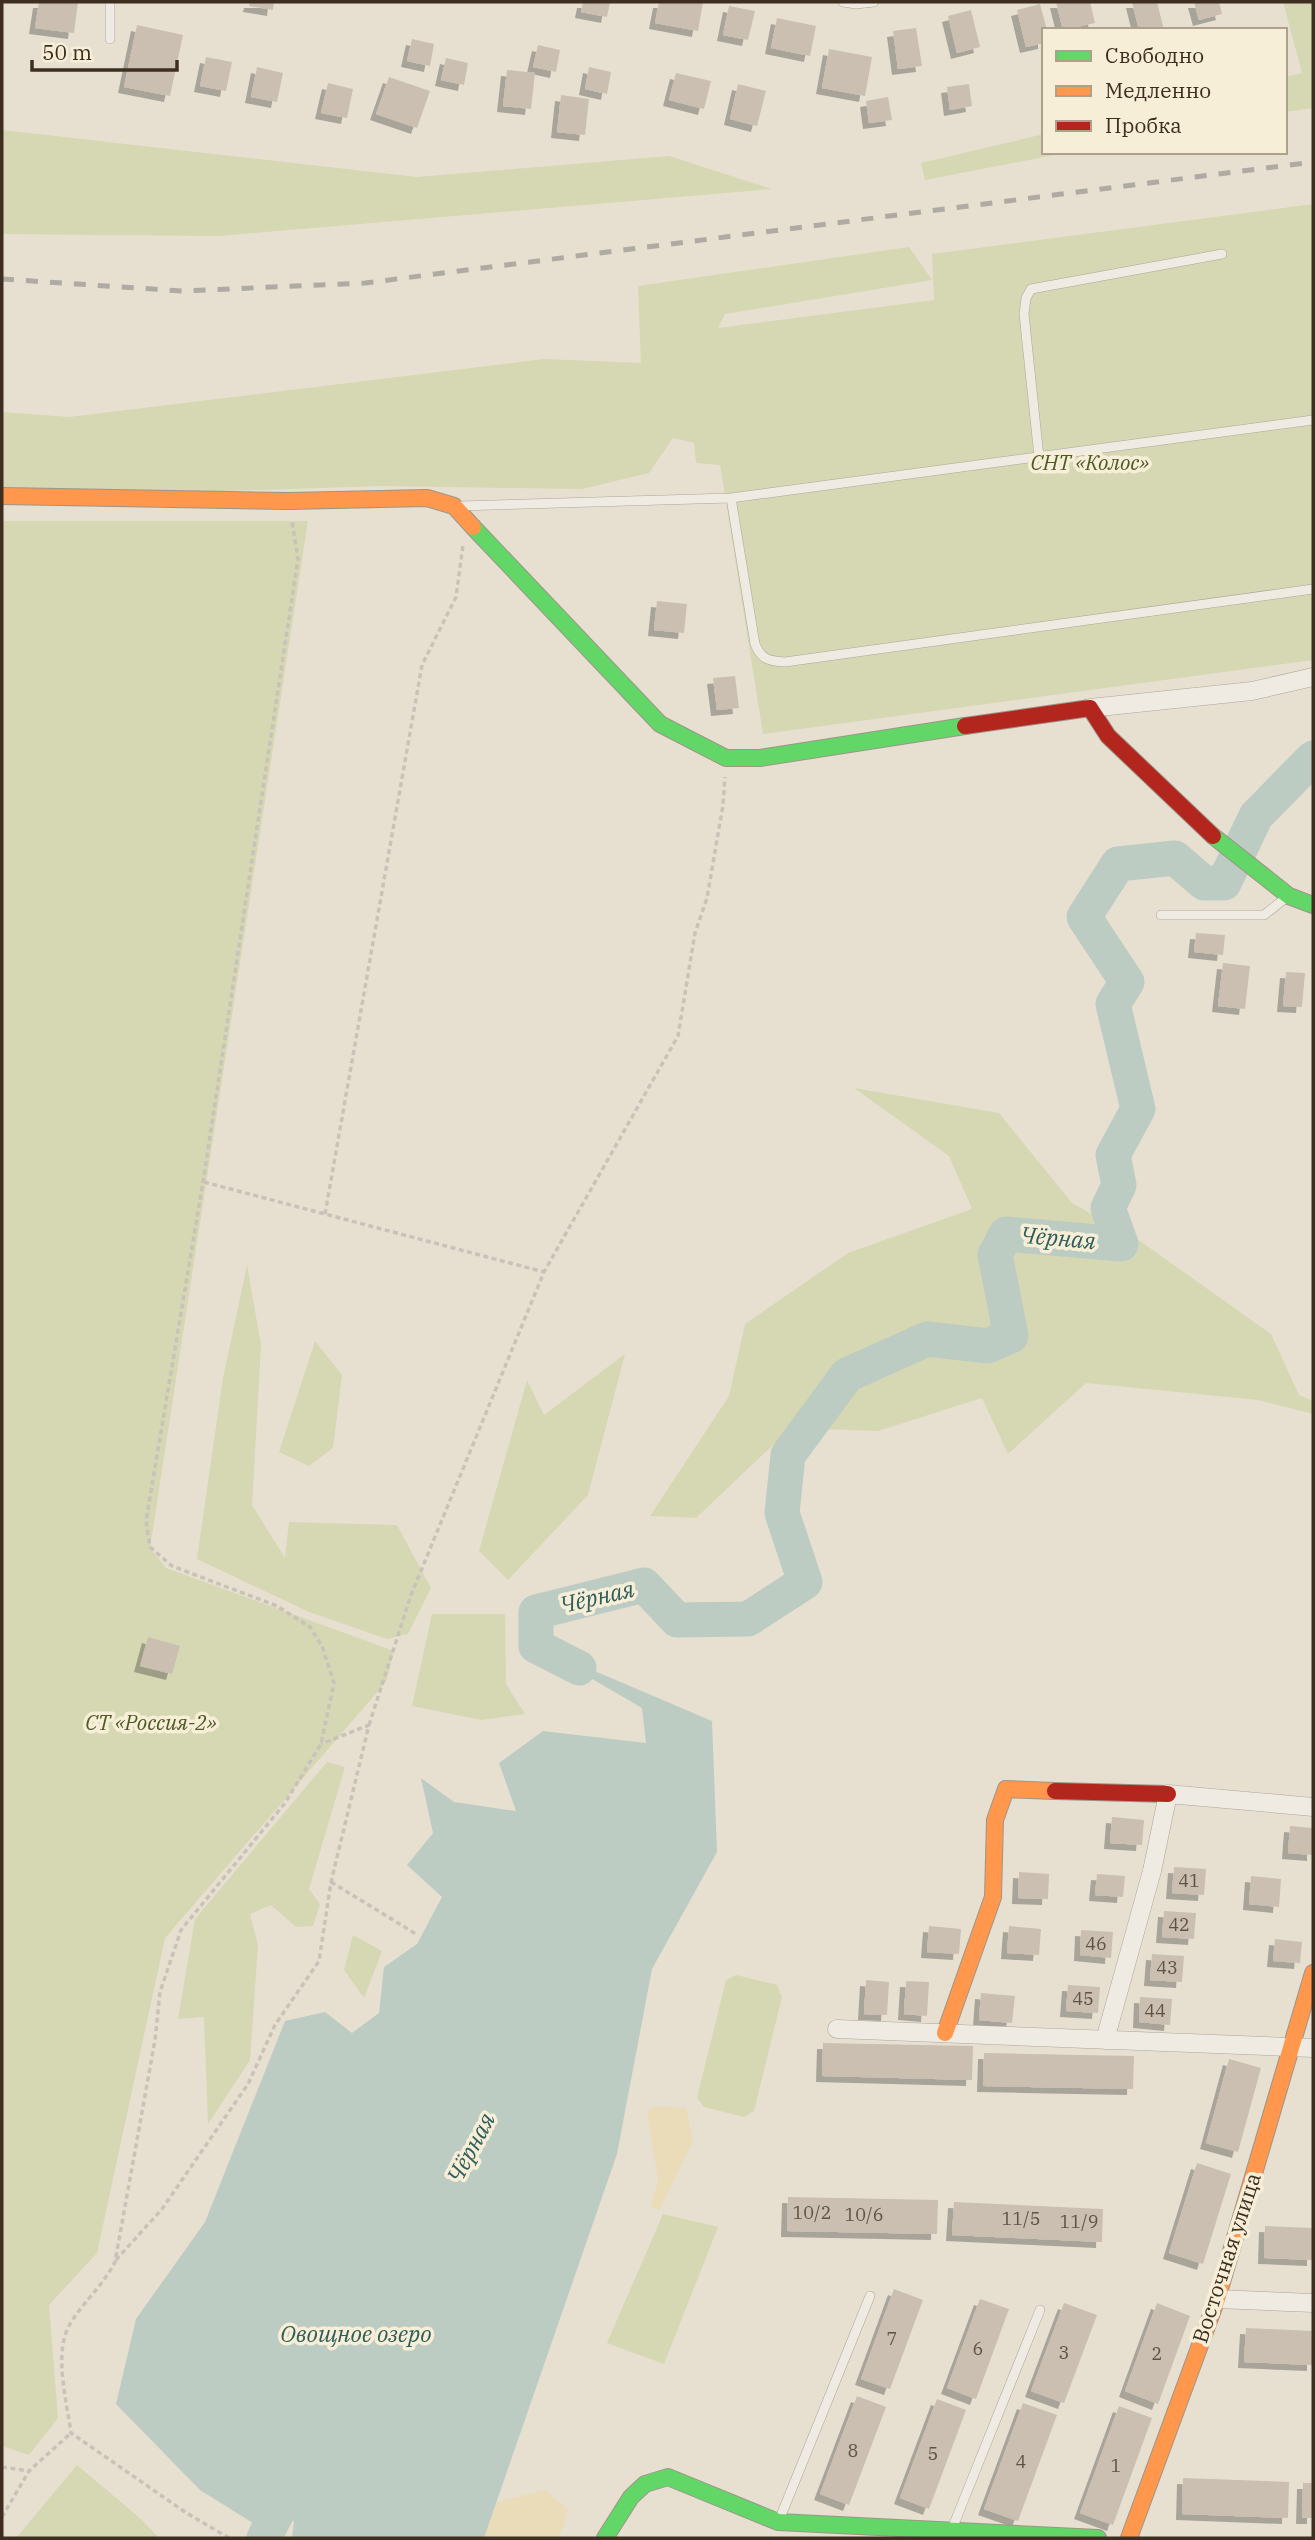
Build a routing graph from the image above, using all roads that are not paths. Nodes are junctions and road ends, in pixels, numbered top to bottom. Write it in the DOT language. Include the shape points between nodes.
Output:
graph roads {
  1 [pos="110,2"];
  2 [pos="843,2"];
  3 [pos="874,2"];
  4 [pos="110,39"];
  5 [pos="1222,254"];
  6 [pos="1313,420"];
  7 [pos="1039,457"];
  8 [pos="2,496"];
  9 [pos="731,498"];
  10 [pos="454,506"];
  11 [pos="1313,589"];
  12 [pos="1313,677"];
  13 [pos="1090,708"];
  14 [pos="1289,896"];
  15 [pos="1313,905"];
  16 [pos="1161,915"];
  17 [pos="1168,1794"];
  18 [pos="1313,1807"];
  19 [pos="1313,1973"];
  20 [pos="837,2029"];
  21 [pos="945,2034"];
  22 [pos="1105,2040"];
  23 [pos="1292,2047"];
  24 [pos="1313,2048"];
  25 [pos="870,2296"];
  26 [pos="1217,2299"];
  27 [pos="1313,2303"];
  28 [pos="1040,2310"];
  29 [pos="779,2522"];
  30 [pos="952,2529"];
  31 [pos="605,2538"];
  32 [pos="1098,2538"];
  33 [pos="1129,2538"];
  1 -- 4 [label="lane"];
  2 -- 3 [label="lane"];
  5 -- 7 [label="lane" via="1031,289 1024,314"];
  6 -- 7 [label="lane"];
  7 -- 9 [label="lane"];
  8 -- 10 [label="street" via="289,501 427,498"];
  9 -- 10 [label="lane"];
  9 -- 11 [label="lane" via="755,643 769,661"];
  10 -- 13 [label="street" via="660,724 726,758 761,758"];
  12 -- 13 [label="street" via="1251,691"];
  13 -- 14 [label="street" via="1108,736 1215,838"];
  14 -- 15 [label="street"];
  14 -- 16 [label="lane" via="1264,915"];
  17 -- 18 [label="street"];
  17 -- 21 [label="street" via="1006,1789 995,1820 993,1897"];
  17 -- 22 [label="street" via="1152,1871"];
  19 -- 23 [label="street, Восточная улица"];
  20 -- 21 [label="street"];
  21 -- 22 [label="street"];
  22 -- 23 [label="street"];
  23 -- 24 [label="street"];
  23 -- 26 [label="street, Восточная улица"];
  25 -- 29 [label="lane"];
  26 -- 27 [label="street"];
  26 -- 33 [label="street, Восточная улица"];
  28 -- 30 [label="lane"];
  29 -- 30 [label="street"];
  29 -- 31 [label="street" via="668,2477 645,2484 631,2497"];
  30 -- 32 [label="street"];
}
